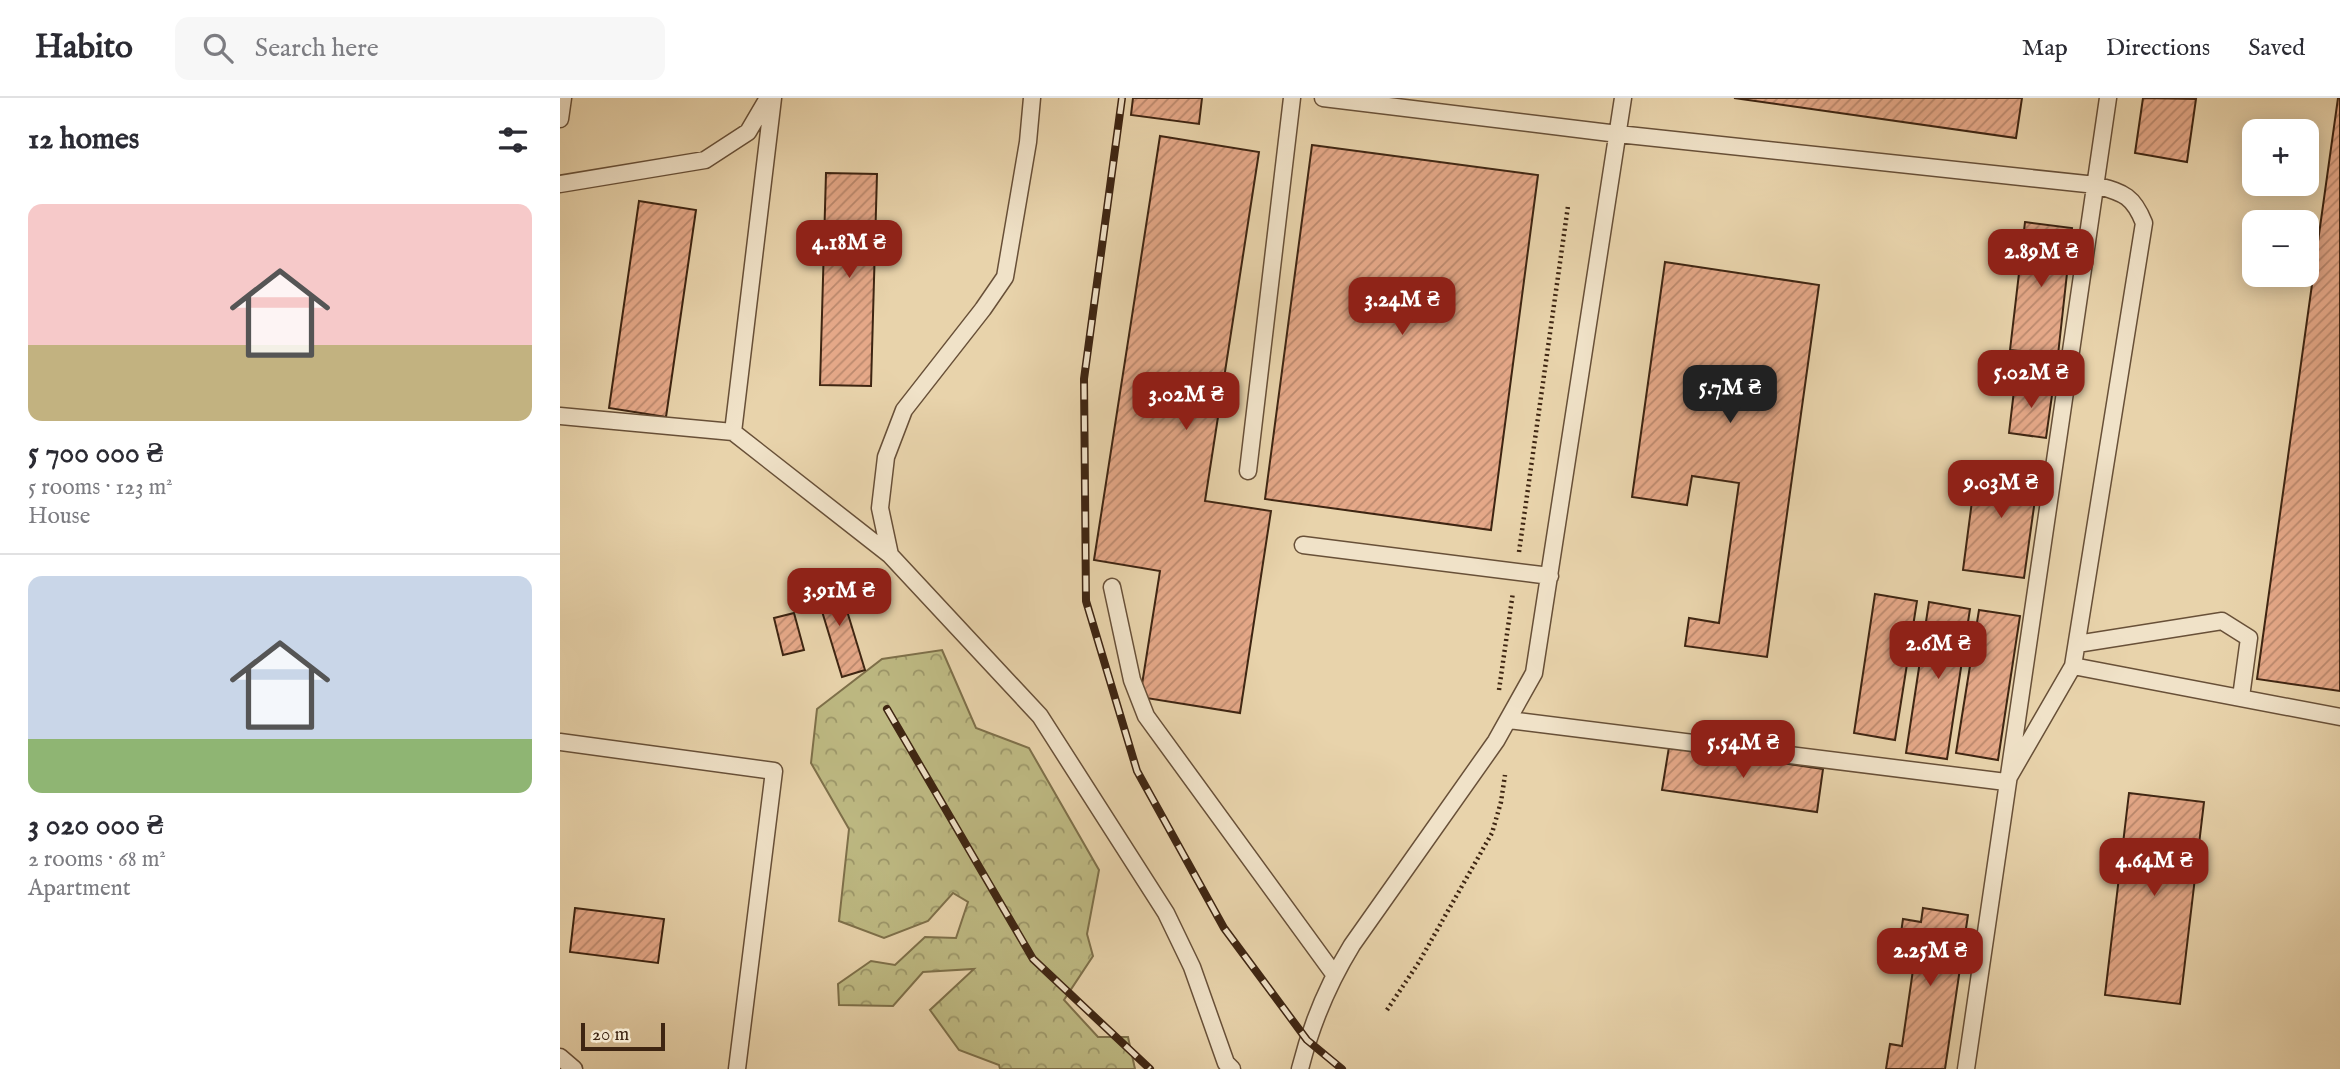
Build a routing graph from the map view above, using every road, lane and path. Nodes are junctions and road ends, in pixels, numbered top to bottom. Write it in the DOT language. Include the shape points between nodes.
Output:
graph roads {
  1 [pos="563,98"];
  2 [pos="770,98"];
  3 [pos="1032,98"];
  4 [pos="1292,98"];
  5 [pos="1322,98"];
  6 [pos="1623,98"];
  7 [pos="2108,98"];
  8 [pos="560,119"];
  9 [pos="1618,134"];
  10 [pos="560,184"];
  11 [pos="2096,185"];
  12 [pos="1568,206"];
  13 [pos="560,416"];
  14 [pos="733,432"];
  15 [pos="1248,471"];
  16 [pos="1303,545"];
  17 [pos="890,555"];
  18 [pos="1516,571"];
  19 [pos="1550,576"];
  20 [pos="1112,587"];
  21 [pos="2077,644"];
  22 [pos="2073,666"];
  23 [pos="2241,697"];
  24 [pos="1497,702"];
  25 [pos="2340,717"];
  26 [pos="1509,720"];
  27 [pos="560,742"];
  28 [pos="1505,775"];
  29 [pos="2006,782"];
  30 [pos="1334,974"];
  31 [pos="1387,1010"];
  32 [pos="560,1057"];
  33 [pos="574,1069"];
  34 [pos="737,1069"];
  35 [pos="1233,1069"];
  36 [pos="1300,1069"];
  37 [pos="1966,1069"];
  1 -- 8 [label="lane"];
  2 -- 10 [label="lane" via="748,132 705,160"];
  2 -- 14 [label="lane"];
  3 -- 17 [label="lane" via="1004,277 904,410 886,457 880,508"];
  4 -- 15 [label="lane"];
  5 -- 9 [label="lane"];
  6 -- 9 [label="lane"];
  7 -- 11 [label="lane"];
  9 -- 11 [label="lane"];
  9 -- 19 [label="lane"];
  11 -- 21 [label="lane" via="2123,192 2137,206 2144,223"];
  11 -- 29 [label="lane"];
  12 -- 18 [label="path"];
  13 -- 14 [label="lane"];
  14 -- 17 [label="lane"];
  16 -- 18 [label="lane"];
  17 -- 35 [label="lane" via="1040,716 1166,913 1192,967 1226,1063"];
  18 -- 19 [label="lane"];
  18 -- 24 [label="path"];
  19 -- 26 [label="lane" via="1534,673"];
  20 -- 30 [label="lane" via="1132,680 1146,716"];
  21 -- 22 [label="lane"];
  21 -- 23 [label="lane" via="2222,621 2249,638"];
  22 -- 23 [label="lane"];
  22 -- 29 [label="lane"];
  23 -- 25 [label="lane"];
  26 -- 29 [label="lane"];
  26 -- 30 [label="lane"];
  27 -- 34 [label="lane" via="774,771"];
  28 -- 31 [label="path" via="1492,833"];
  29 -- 37 [label="lane"];
  30 -- 36 [label="lane"];
  32 -- 33 [label="lane"];
}
